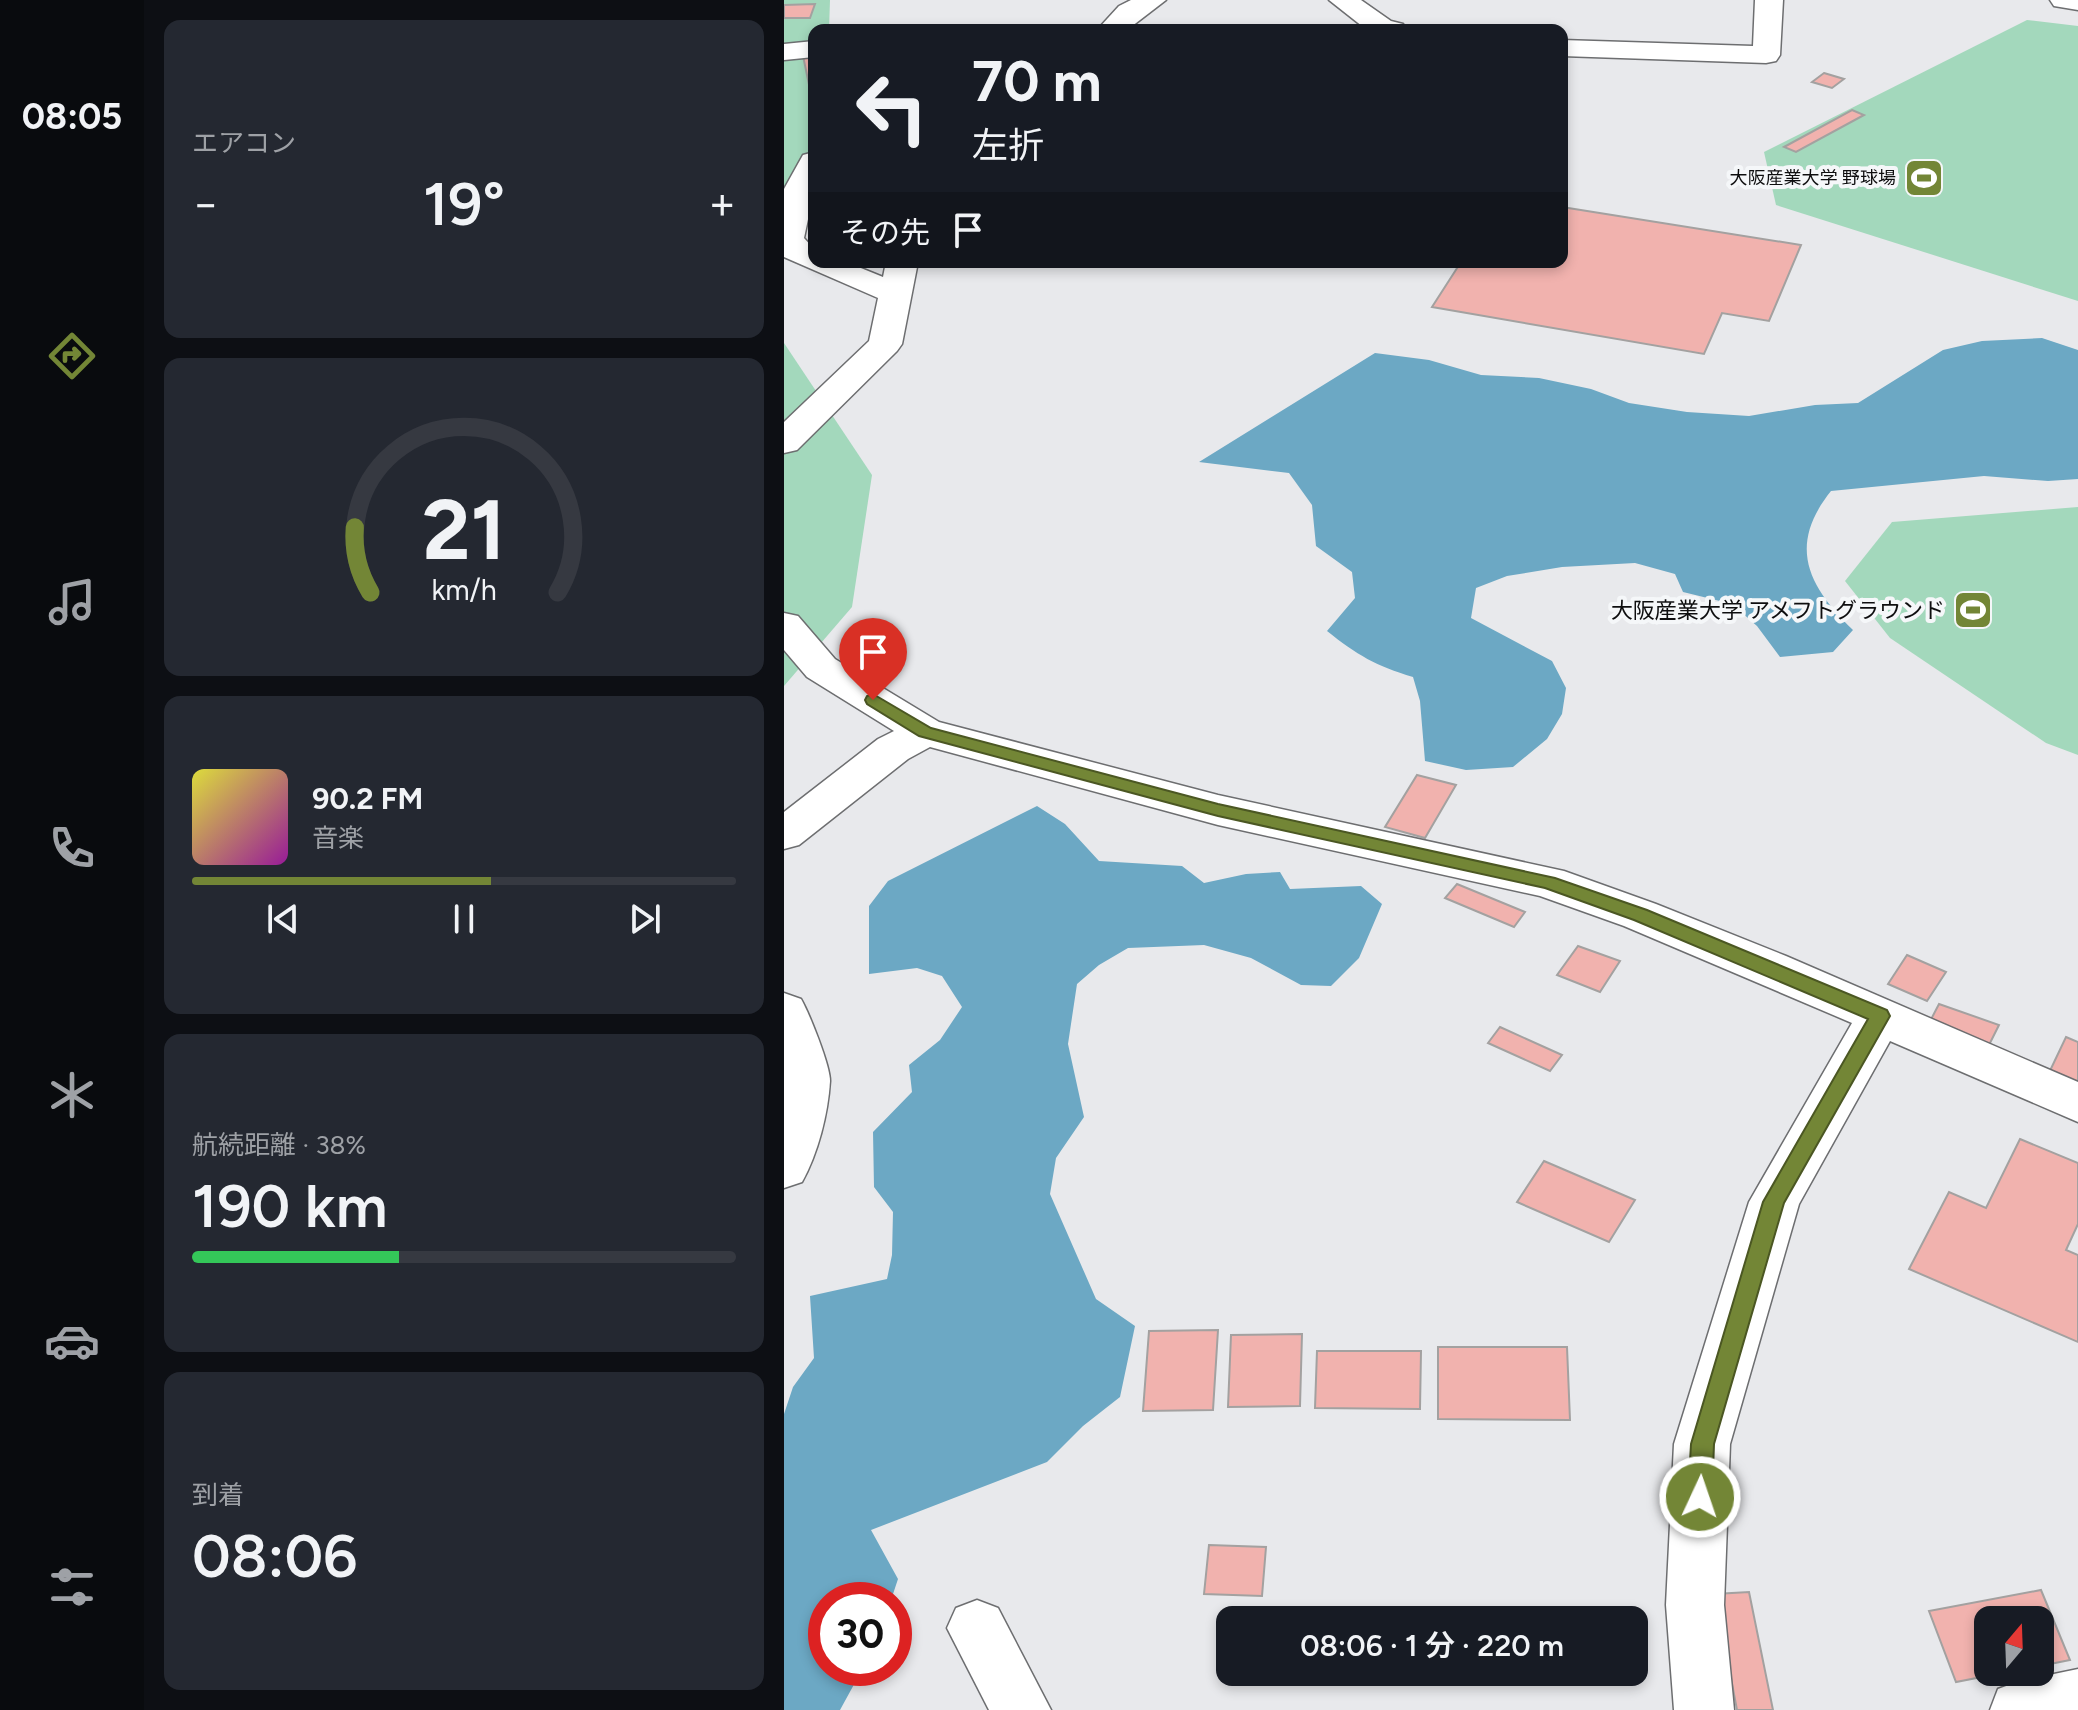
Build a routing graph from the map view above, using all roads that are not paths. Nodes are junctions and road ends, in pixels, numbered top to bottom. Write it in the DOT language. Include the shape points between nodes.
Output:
graph roads {
  1 [pos="1152,0"];
  2 [pos="1343,0"];
  3 [pos="1769,0"];
  4 [pos="2064,0"];
  5 [pos="2078,2"];
  6 [pos="1117,24"];
  7 [pos="1377,24"];
  8 [pos="1568,48"];
  9 [pos="808,50"];
  10 [pos="784,52"];
  11 [pos="808,173"];
  12 [pos="808,258"];
  13 [pos="850,268"];
  14 [pos="898,278"];
  15 [pos="784,442"];
  16 [pos="784,625"];
  17 [pos="925,732"];
  18 [pos="784,834"];
  19 [pos="784,1011"];
  20 [pos="1880,1016"];
  21 [pos="2078,1103"];
  22 [pos="784,1168"];
  23 [pos="977,1628"];
  24 [pos="2078,1698"];
  25 [pos="1021,1710"];
  26 [pos="1704,1710"];
  27 [pos="2020,1710"];
  1 -- 6 [label="street"];
  2 -- 7 [label="street"];
  3 -- 8 [label="street" via="1766,55"];
  4 -- 5 [label="street"];
  9 -- 10 [label="street"];
  11 -- 12 [label="street" via="796,196 788,238 797,253"];
  13 -- 14 [label="street"];
  14 -- 15 [label="street" via="885,344"];
  16 -- 17 [label="street" via="821,668"];
  17 -- 18 [label="street" via="893,749"];
  17 -- 20 [label="street" via="1218,810 1548,882"];
  19 -- 22 [label="street" via="806,1078"];
  20 -- 21 [label="street"];
  20 -- 26 [label="street" via="1774,1202 1702,1444 1695,1605"];
  23 -- 25 [label="street"];
  24 -- 27 [label="street"];
}
